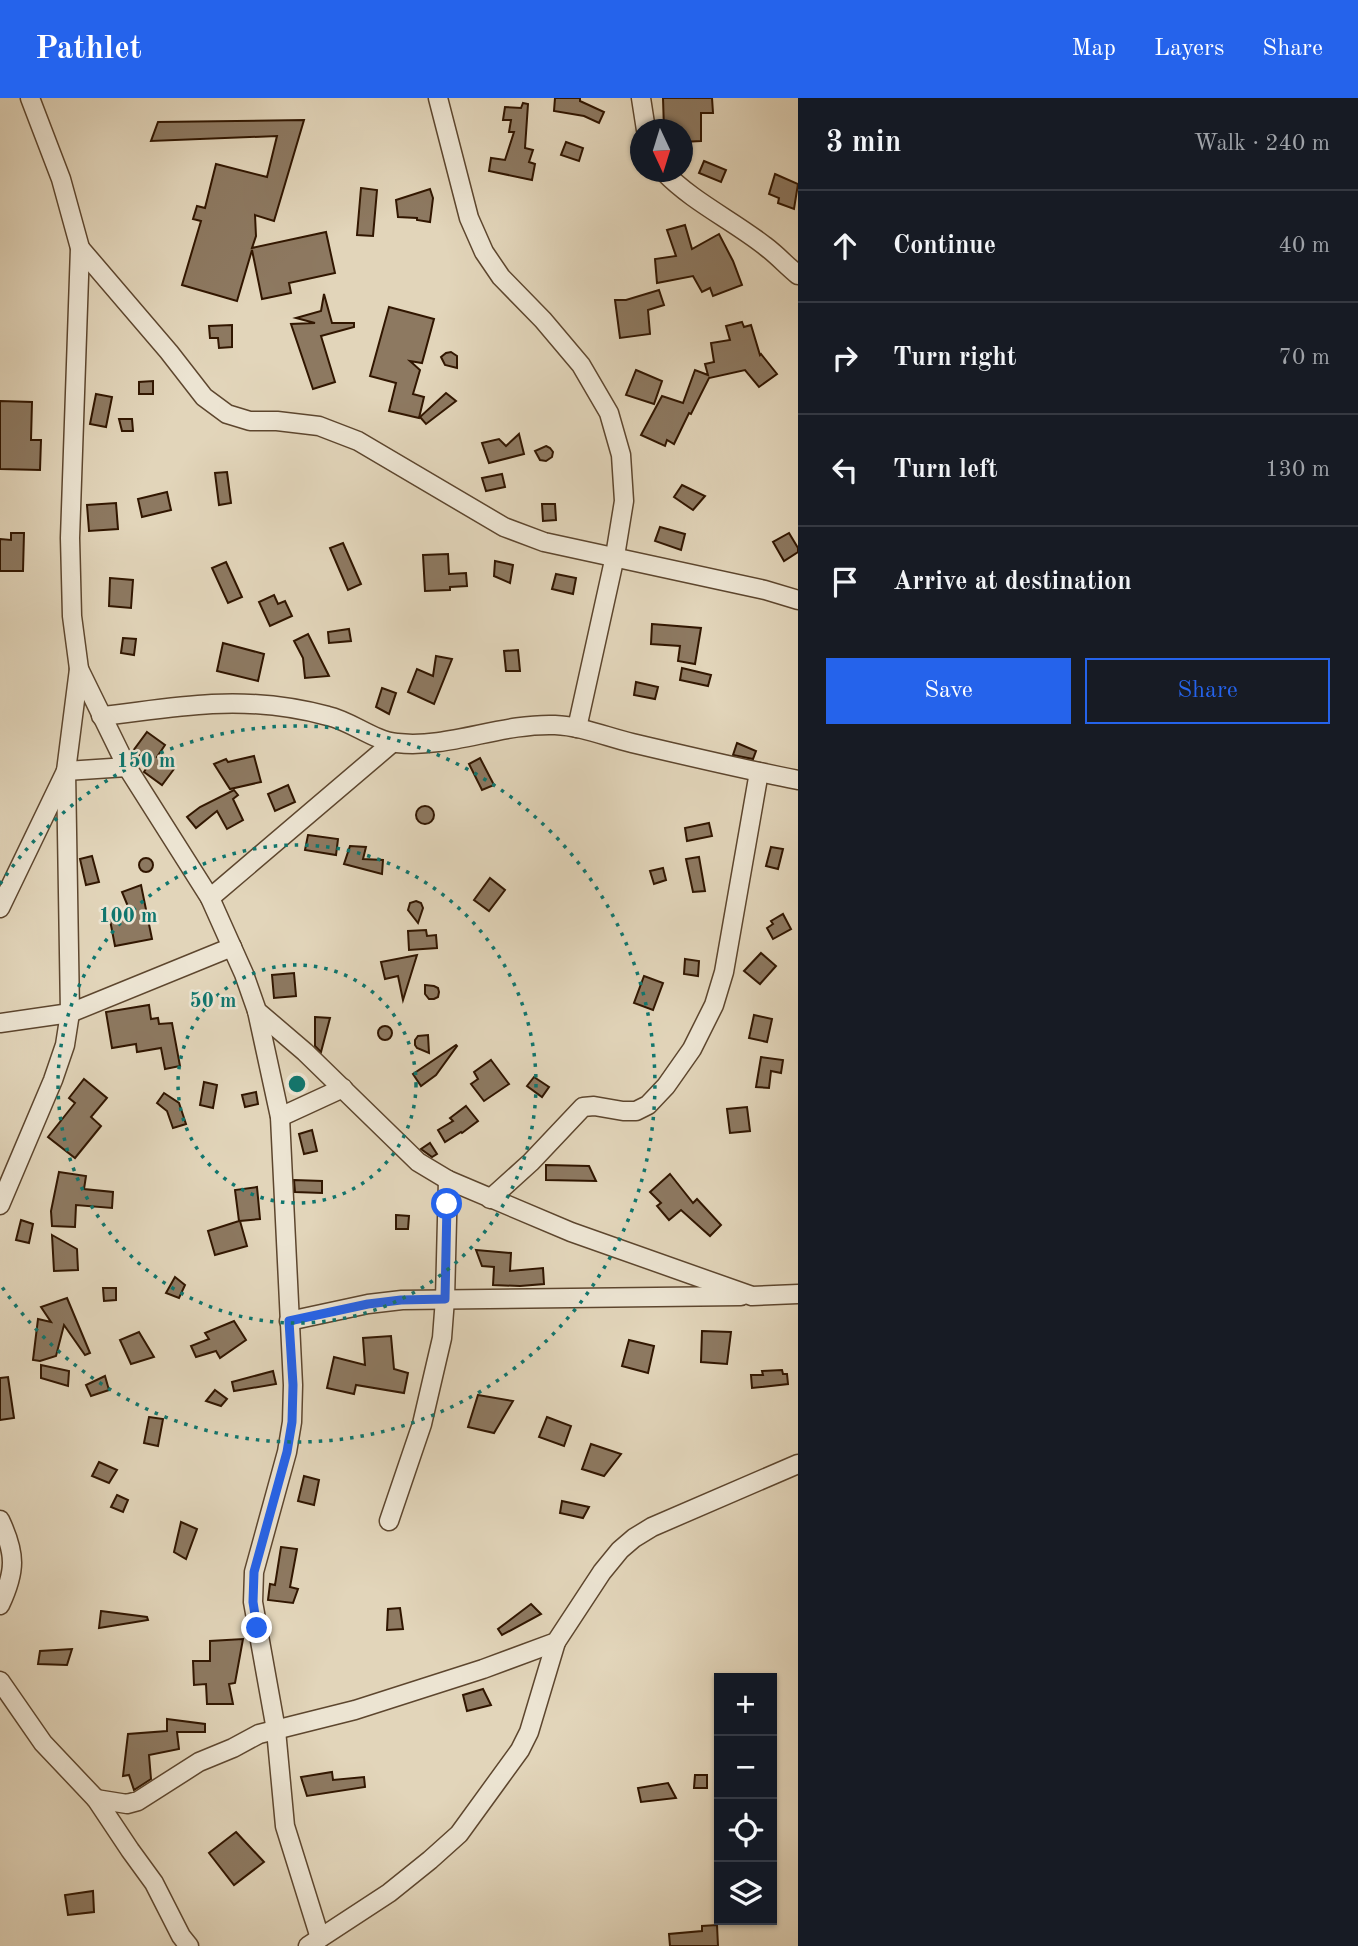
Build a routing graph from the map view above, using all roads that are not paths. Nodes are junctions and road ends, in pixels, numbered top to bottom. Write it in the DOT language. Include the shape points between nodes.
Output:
graph roads {
  1 [pos="30,98"];
  2 [pos="438,98"];
  3 [pos="640,98"];
  4 [pos="644,119"];
  5 [pos="674,182"];
  6 [pos="79,248"];
  7 [pos="798,275"];
  8 [pos="615,556"];
  9 [pos="798,600"];
  10 [pos="79,669"];
  11 [pos="101,716"];
  12 [pos="577,728"];
  13 [pos="392,743"];
  14 [pos="127,767"];
  15 [pos="65,771"];
  16 [pos="759,772"];
  17 [pos="798,780"];
  18 [pos="210,898"];
  19 [pos="0,908"];
  20 [pos="232,947"];
  21 [pos="257,1011"];
  22 [pos="70,1013"];
  23 [pos="0,1023"];
  24 [pos="343,1088"];
  25 [pos="280,1117"];
  26 [pos="448,1180"];
  27 [pos="490,1199"];
  28 [pos="0,1205"];
  29 [pos="798,1294"];
  30 [pos="752,1296"];
  31 [pos="445,1299"];
  32 [pos="289,1321"];
  33 [pos="798,1464"];
  34 [pos="0,1520"];
  35 [pos="389,1521"];
  36 [pos="0,1605"];
  37 [pos="556,1643"];
  38 [pos="0,1681"];
  39 [pos="276,1730"];
  40 [pos="96,1799"];
  41 [pos="314,1942"];
  42 [pos="189,1946"];
  1 -- 6 [label="street" via="61,179"];
  2 -- 8 [label="street" via="469,218 484,253 581,365 609,413 621,455 624,501"];
  3 -- 4 [label="street"];
  5 -- 7 [label="street" via="766,246"];
  6 -- 8 [label="street" via="204,397 227,414 250,421 319,426 358,441 504,527 544,542"];
  6 -- 10 [label="street" via="70,538"];
  8 -- 9 [label="street"];
  8 -- 12 [label="street"];
  10 -- 11 [label="street"];
  10 -- 15 [label="street"];
  11 -- 13 [label="street" via="213,704 273,706 330,716"];
  11 -- 14 [label="street"];
  12 -- 13 [label="street" via="528,726 432,743"];
  12 -- 16 [label="street"];
  13 -- 18 [label="street"];
  14 -- 15 [label="street"];
  14 -- 18 [label="street"];
  15 -- 19 [label="street"];
  15 -- 22 [label="street"];
  16 -- 17 [label="street"];
  16 -- 27 [label="street" via="724,972 692,1049 648,1105 636,1111 583,1107"];
  18 -- 20 [label="street"];
  20 -- 21 [label="street"];
  20 -- 22 [label="street"];
  21 -- 24 [label="street"];
  21 -- 25 [label="street"];
  22 -- 23 [label="street"];
  22 -- 28 [label="street" via="53,1080"];
  24 -- 25 [label="street"];
  24 -- 26 [label="street" via="418,1162"];
  25 -- 32 [label="street"];
  26 -- 27 [label="street"];
  26 -- 31 [label="street"];
  27 -- 30 [label="street"];
  29 -- 30 [label="street"];
  30 -- 31 [label="street"];
  31 -- 32 [label="street" via="368,1304"];
  31 -- 35 [label="street" via="442,1338 422,1424"];
  32 -- 39 [label="street" via="292,1422 254,1572 253,1602"];
  33 -- 37 [label="street" via="634,1538 602,1572"];
  34 -- 36 [label="street" via="13,1565"];
  37 -- 39 [label="street" via="355,1710"];
  37 -- 41 [label="street" via="520,1751 459,1834 389,1893"];
  38 -- 40 [label="street" via="43,1743"];
  39 -- 40 [label="street" via="199,1762 138,1801 127,1804"];
  39 -- 41 [label="street" via="285,1826"];
  40 -- 42 [label="street" via="154,1883"];
}
